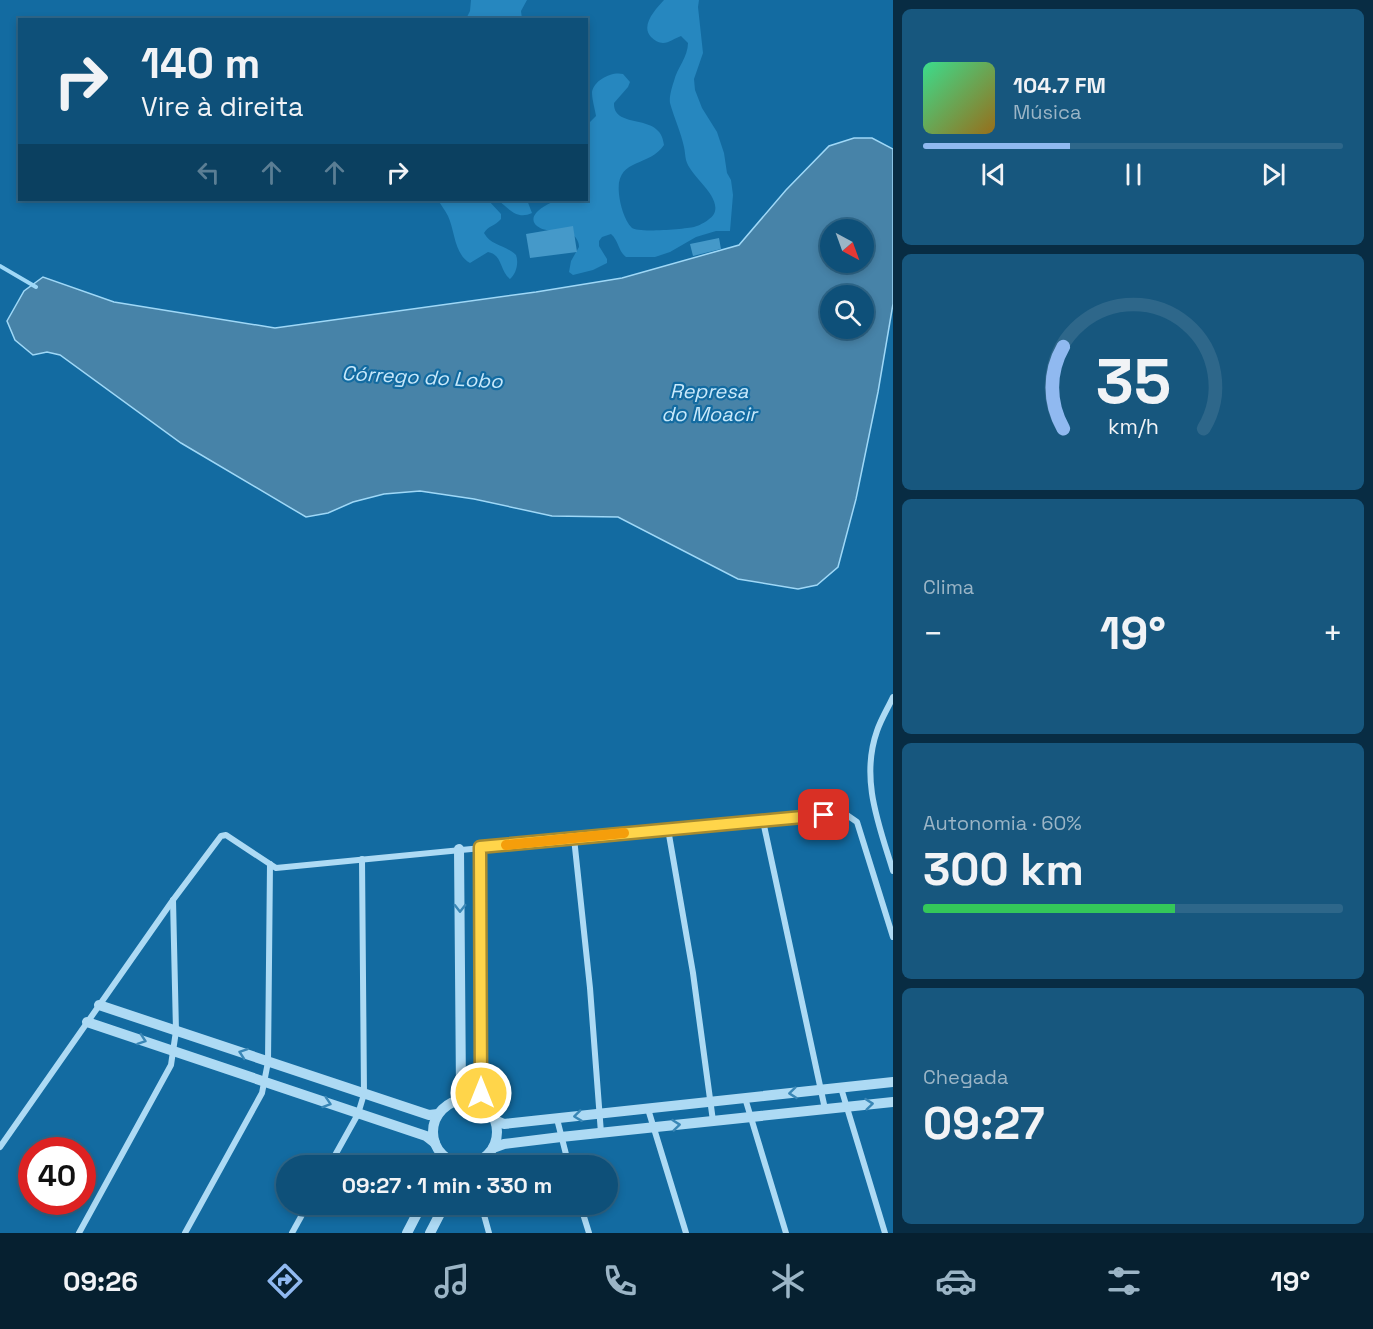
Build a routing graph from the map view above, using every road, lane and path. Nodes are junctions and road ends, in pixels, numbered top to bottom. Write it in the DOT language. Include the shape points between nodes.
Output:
graph roads {
  1 [pos="893,697"];
  2 [pos="763,821"];
  3 [pos="668,829"];
  4 [pos="574,838"];
  5 [pos="480,847"];
  6 [pos="459,849"];
  7 [pos="363,859"];
  8 [pos="270,864"];
  9 [pos="893,871"];
  10 [pos="173,900"];
  11 [pos="893,937"];
  12 [pos="99,1005"];
  13 [pos="87,1022"];
  14 [pos="176,1030"];
  15 [pos="173,1051"];
  16 [pos="268,1062"];
  17 [pos="264,1082"];
  18 [pos="893,1082"];
  19 [pos="841,1088"];
  20 [pos="821,1090"];
  21 [pos="364,1094"];
  22 [pos="745,1098"];
  23 [pos="455,1102"];
  24 [pos="710,1102"];
  25 [pos="893,1102"];
  26 [pos="484,1106"];
  27 [pos="847,1106"];
  28 [pos="648,1108"];
  29 [pos="825,1109"];
  30 [pos="358,1113"];
  31 [pos="438,1114"];
  32 [pos="599,1114"];
  33 [pos="751,1117"];
  34 [pos="557,1119"];
  35 [pos="495,1120"];
  36 [pos="713,1121"];
  37 [pos="654,1128"];
  38 [pos="601,1133"];
  39 [pos="561,1137"];
  40 [pos="435,1143"];
  41 [pos="0,1147"];
  42 [pos="493,1148"];
  43 [pos="335,1155"];
  44 [pos="440,1155"];
  45 [pos="486,1155"];
  46 [pos="566,1155"];
  47 [pos="302,1215"];
  48 [pos="416,1215"];
  49 [pos="439,1215"];
  50 [pos="484,1215"];
  51 [pos="583,1215"];
  52 [pos="80,1233"];
  53 [pos="185,1233"];
  54 [pos="292,1233"];
  55 [pos="407,1233"];
  56 [pos="430,1233"];
  57 [pos="489,1233"];
  58 [pos="589,1233"];
  59 [pos="686,1233"];
  60 [pos="786,1233"];
  61 [pos="885,1233"];
  1 -- 9 [label="street" via="877,731 869,774 873,806"];
  2 -- 3 [label="street"];
  2 -- 11 [label="street" via="844,813 857,822"];
  2 -- 20 [label="street"];
  3 -- 4 [label="street"];
  3 -- 24 [label="street"];
  4 -- 5 [label="street"];
  4 -- 32 [label="street"];
  5 -- 6 [label="street"];
  5 -- 26 [label="street"];
  6 -- 7 [label="street"];
  6 -- 23 [label="street, one-way" via="461,1090"];
  7 -- 8 [label="street" via="279,868"];
  7 -- 21 [label="street"];
  8 -- 10 [label="street" via="221,836"];
  8 -- 16 [label="street"];
  10 -- 12 [label="street"];
  10 -- 14 [label="street"];
  12 -- 13 [label="street"];
  12 -- 14 [label="street"];
  13 -- 15 [label="street, one-way"];
  13 -- 41 [label="street"];
  14 -- 15 [label="street"];
  16 -- 14 [label="street, one-way"];
  15 -- 17 [label="street"];
  15 -- 52 [label="street" via="171,1065"];
  16 -- 17 [label="street"];
  16 -- 21 [label="street"];
  17 -- 30 [label="street, one-way"];
  17 -- 53 [label="street" via="262,1093"];
  18 -- 19 [label="street"];
  19 -- 20 [label="street"];
  19 -- 27 [label="street"];
  20 -- 22 [label="street, one-way"];
  20 -- 29 [label="street"];
  21 -- 30 [label="street"];
  21 -- 31 [label="street" via="429,1115"];
  22 -- 24 [label="street"];
  22 -- 33 [label="street"];
  23 -- 26 [label="street" via="470,1100"];
  23 -- 31 [label="street"];
  24 -- 28 [label="street"];
  24 -- 36 [label="street"];
  27 -- 25 [label="street, one-way"];
  26 -- 35 [label="street"];
  27 -- 29 [label="street"];
  27 -- 61 [label="street"];
  28 -- 32 [label="street"];
  28 -- 37 [label="street"];
  29 -- 33 [label="street"];
  30 -- 40 [label="street" via="426,1136"];
  30 -- 43 [label="street"];
  31 -- 40 [label="street" via="433,1127"];
  32 -- 34 [label="street, one-way"];
  32 -- 38 [label="street"];
  33 -- 36 [label="street"];
  33 -- 60 [label="street"];
  34 -- 35 [label="street" via="504,1124"];
  34 -- 39 [label="street"];
  35 -- 42 [label="street" via="497,1137"];
  37 -- 36 [label="street, one-way"];
  37 -- 38 [label="street"];
  37 -- 59 [label="street"];
  38 -- 39 [label="street"];
  39 -- 42 [label="street"];
  39 -- 46 [label="street"];
  40 -- 44 [label="street"];
  42 -- 45 [label="street"];
  47 -- 54 [label="street"];
  48 -- 55 [label="street"];
  49 -- 56 [label="street"];
  50 -- 57 [label="street"];
  51 -- 58 [label="street"];
}
